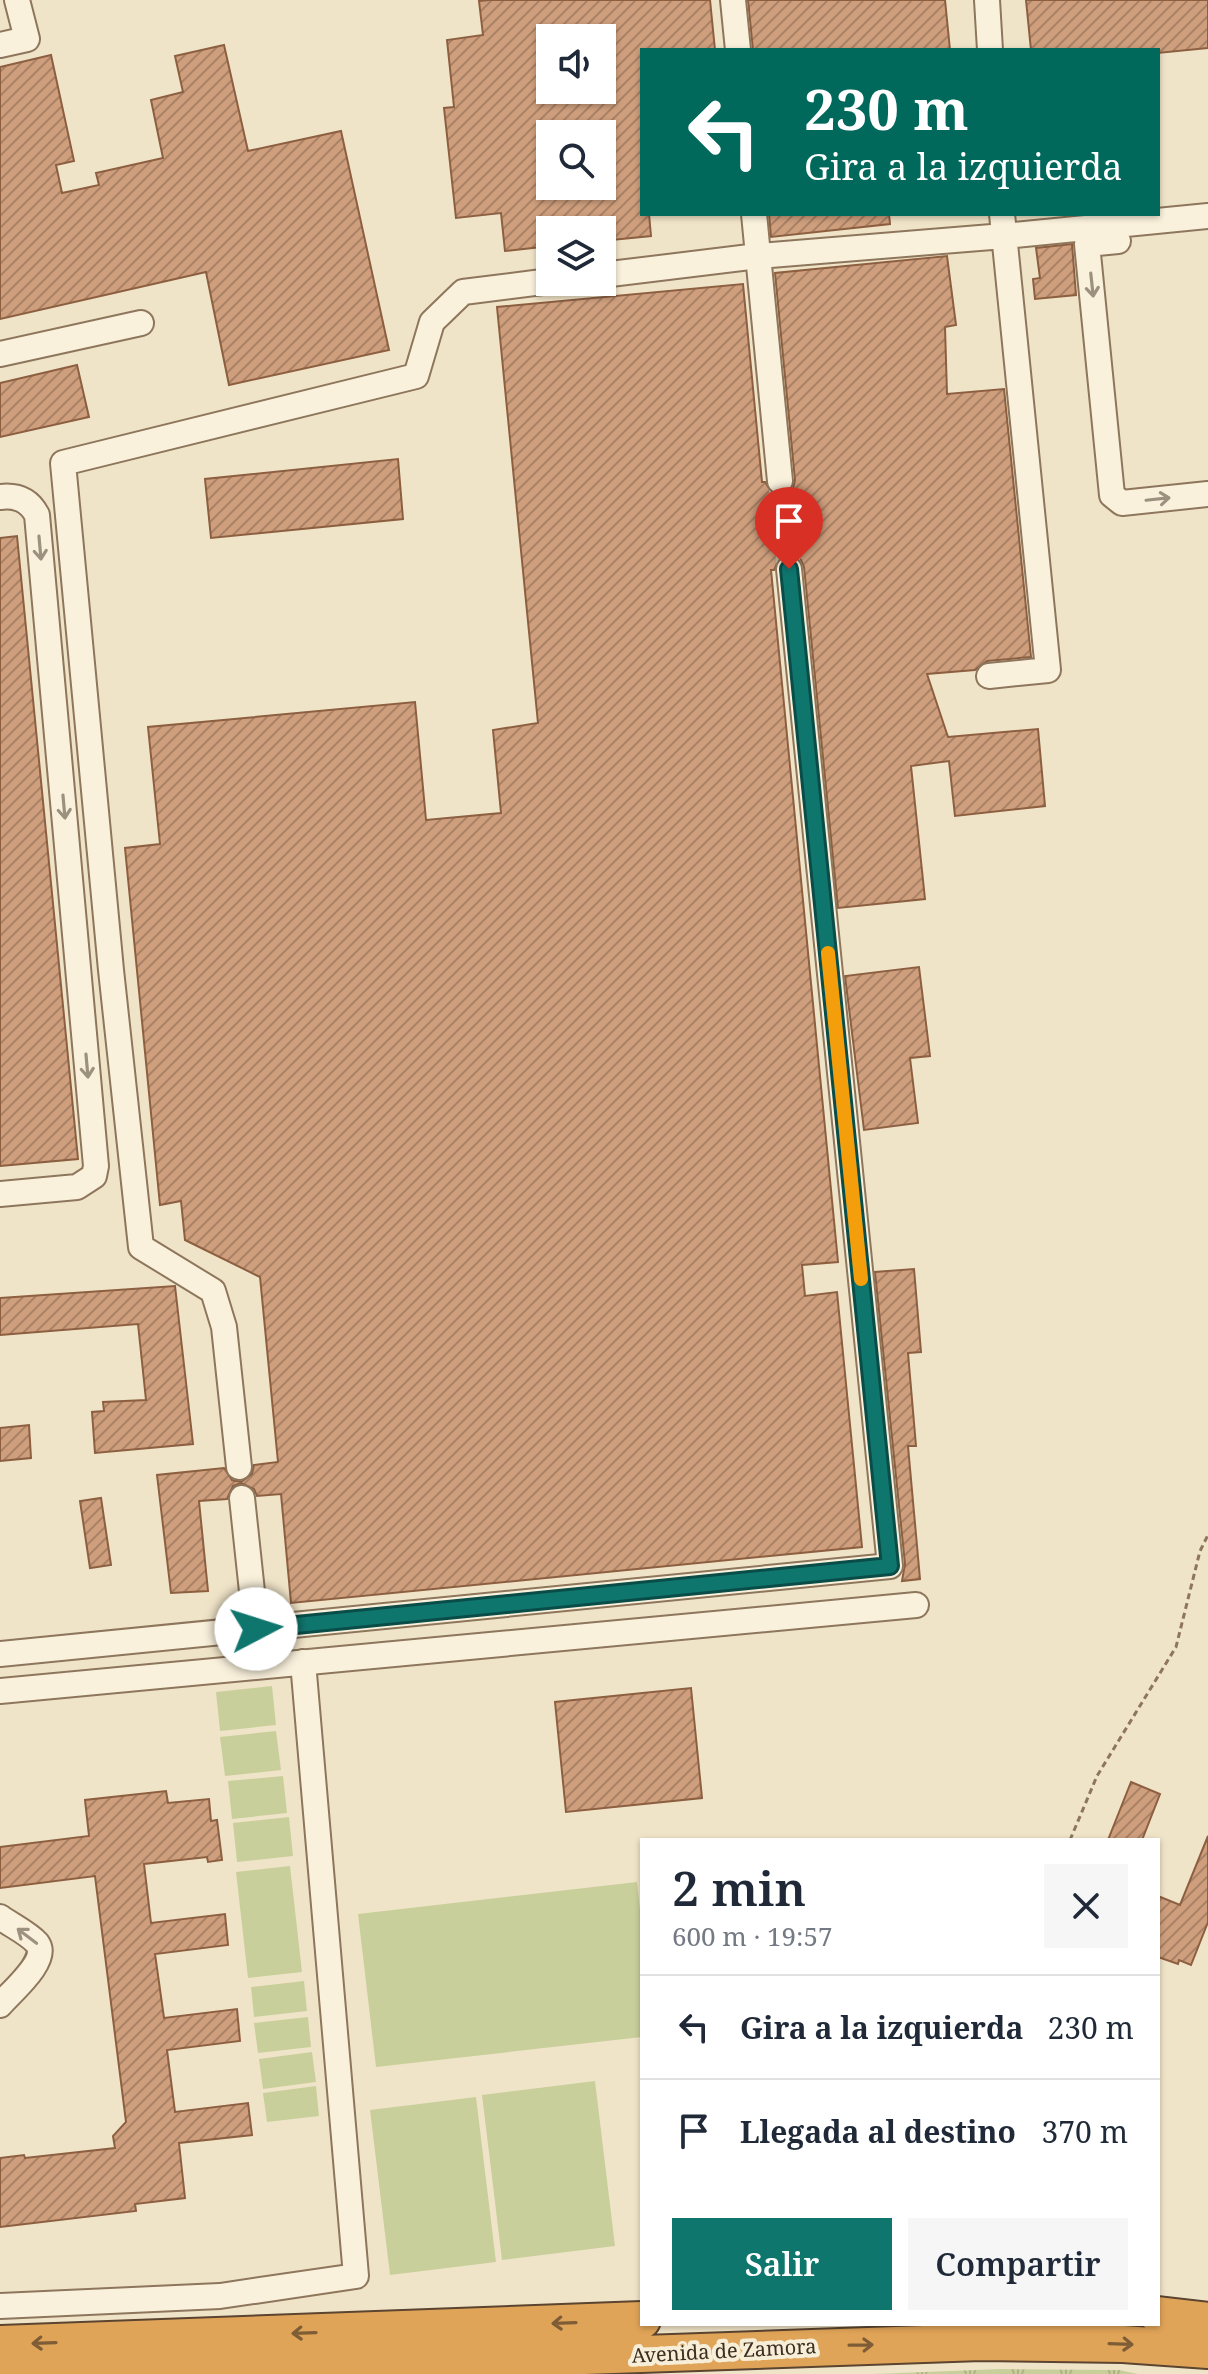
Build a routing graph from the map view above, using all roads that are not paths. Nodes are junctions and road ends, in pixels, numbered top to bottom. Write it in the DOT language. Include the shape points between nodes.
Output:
graph roads {
  1 [pos="17,0"];
  2 [pos="733,0"];
  3 [pos="987,0"];
  4 [pos="0,45"];
  5 [pos="738,48"];
  6 [pos="990,48"];
  7 [pos="754,216"];
  8 [pos="1208,216"];
  9 [pos="1003,225"];
  10 [pos="1208,232"];
  11 [pos="758,256"];
  12 [pos="616,273"];
  13 [pos="536,283"];
  14 [pos="141,323"];
  15 [pos="0,354"];
  16 [pos="780,481"];
  17 [pos="1208,494"];
  18 [pos="0,497"];
  19 [pos="789,569"];
  20 [pos="989,676"];
  21 [pos="0,1194"];
  22 [pos="239,1467"];
  23 [pos="242,1498"];
  24 [pos="916,1605"];
  25 [pos="256,1629"];
  26 [pos="0,1654"];
  27 [pos="303,1662"];
  28 [pos="0,1691"];
  29 [pos="0,1917"];
  30 [pos="0,2005"];
  31 [pos="0,2306"];
  32 [pos="1160,2315"];
  33 [pos="640,2320"];
  34 [pos="1208,2321"];
  35 [pos="0,2344"];
  36 [pos="1208,2350"];
  37 [pos="589,2356"];
  38 [pos="0,2373"];
  39 [pos="105,2374"];
  40 [pos="457,2374"];
  1 -- 4 [label="street" via="27,39"];
  2 -- 5 [label="street"];
  3 -- 6 [label="street"];
  7 -- 11 [label="street"];
  8 -- 9 [label="street"];
  9 -- 11 [label="street"];
  9 -- 20 [label="street" via="1048,670"];
  10 -- 17 [label="street, one-way" via="1087,244 1112,495 1122,503"];
  11 -- 12 [label="street"];
  11 -- 16 [label="street"];
  13 -- 22 [label="street" via="463,292 432,322 416,376 63,463 141,1247 213,1291 224,1327"];
  14 -- 15 [label="street"];
  18 -- 21 [label="street, one-way" via="25,501 37,515 96,1166 94,1176 77,1187"];
  19 -- 25 [label="street" via="890,1566"];
  23 -- 25 [label="street"];
  24 -- 27 [label="street"];
  25 -- 26 [label="street"];
  27 -- 28 [label="street"];
  27 -- 31 [label="street" via="356,2276 220,2296"];
  30 -- 29 [label="street, one-way" via="40,1953 33,1940"];
  32 -- 34 [label="highway"];
  33 -- 35 [label="highway, Avenida de Zamora, one-way"];
  37 -- 36 [label="highway, Avenida de Zamora, one-way" via="981,2342"];
  37 -- 39 [label="highway, Avenida de Zamora"];
  37 -- 40 [label="street" via="502,2372"];
  38 -- 39 [label="highway, Avenida de Zamora"];
}
